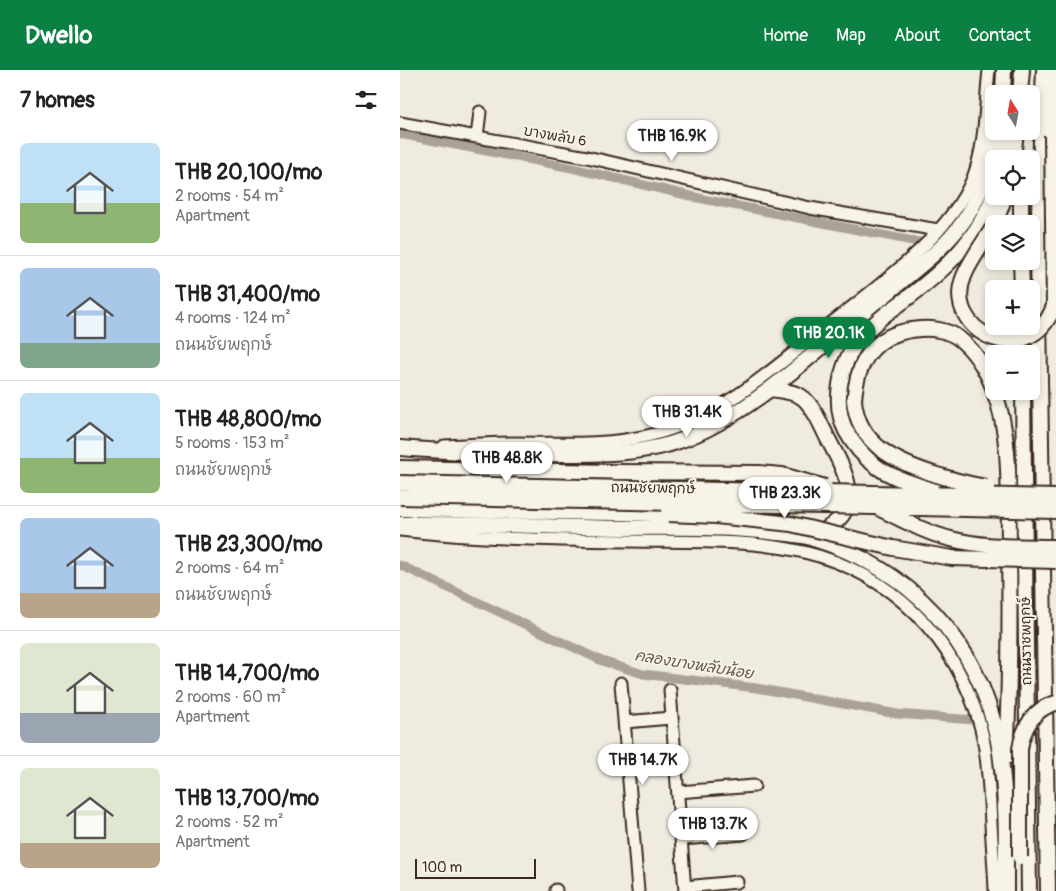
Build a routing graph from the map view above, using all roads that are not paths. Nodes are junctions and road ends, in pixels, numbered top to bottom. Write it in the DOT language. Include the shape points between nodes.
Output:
graph roads {
  1 [pos="989,70"];
  2 [pos="1004,70"];
  3 [pos="1022,70"];
  4 [pos="1044,70"];
  5 [pos="1054,70"];
  6 [pos="1003,85"];
  7 [pos="1021,85"];
  8 [pos="480,112"];
  9 [pos="400,123"];
  10 [pos="477,138"];
  11 [pos="995,140"];
  12 [pos="989,205"];
  13 [pos="935,234"];
  14 [pos="985,240"];
  15 [pos="985,370"];
  16 [pos="770,389"];
  17 [pos="997,400"];
  18 [pos="1023,400"];
  19 [pos="400,448"];
  20 [pos="400,468"];
  21 [pos="400,483"];
  22 [pos="1056,491"];
  23 [pos="1056,496"];
  24 [pos="400,497"];
  25 [pos="400,509"];
  26 [pos="1056,509"];
  27 [pos="400,524"];
  28 [pos="400,530"];
  29 [pos="809,537"];
  30 [pos="1056,547"];
  31 [pos="1056,562"];
  32 [pos="621,683"];
  33 [pos="670,690"];
  34 [pos="1056,704"];
  35 [pos="671,718"];
  36 [pos="625,722"];
  37 [pos="754,786"];
  38 [pos="1004,787"];
  39 [pos="678,792"];
  40 [pos="743,834"];
  41 [pos="682,839"];
  42 [pos="736,882"];
  43 [pos="685,889"];
  44 [pos="638,891"];
  45 [pos="995,891"];
  46 [pos="1006,891"];
  47 [pos="1020,891"];
  48 [pos="1028,891"];
  49 [pos="1048,891"];
  1 -- 13 [label="street" via="982,142 972,178 960,202"];
  2 -- 6 [label="main road"];
  3 -- 7 [label="main road"];
  4 -- 49 [label="main road, ถนนราชพฤกษ์" via="1038,251"];
  5 -- 14 [label="main road, bridge" via="1054,306 1036,333 1021,340 989,337 970,322 962,305 963,276"];
  8 -- 10 [label="street"];
  9 -- 10 [label="street, บางพลับ 6"];
  10 -- 13 [label="street, บางพลับ 6" via="612,162"];
  11 -- 16 [label="main road" via="984,182 974,204 938,252"];
  12 -- 26 [label="main road, bridge" via="972,236 948,264 857,341 842,376 841,416 858,448 888,474 934,492 1008,506"];
  13 -- 19 [label="street" via="870,292 774,369 729,401 686,424 622,441"];
  15 -- 22 [label="main road, bridge" via="973,351 955,336 925,328 893,333 868,354 859,370 854,400 862,429 883,451 920,470 970,485"];
  16 -- 19 [label="main road" via="716,425 670,444 647,449 611,454 520,455"];
  16 -- 29 [label="main road" via="796,394 807,402 819,420 850,487 848,502 839,519"];
  17 -- 38 [label="main road" via="1005,427 1008,465 1010,607"];
  18 -- 48 [label="main road, ถนนราชพฤกษ์"];
  20 -- 30 [label="main road, bridge" via="782,475 856,498 951,539 996,546"];
  21 -- 23 [label="main road, ถนนชัยพฤกษ์, bridge"];
  24 -- 26 [label="main road, ถนนชัยพฤกษ์, bridge"];
  25 -- 31 [label="main road, bridge" via="725,516 791,524 952,558"];
  27 -- 29 [label="main road" via="750,529"];
  28 -- 45 [label="street" via="505,538 758,545 821,557 857,571 899,598 923,620 943,644 967,687 981,727 985,755"];
  29 -- 38 [label="main road" via="879,568 909,589 944,623 981,684 998,742"];
  32 -- 36 [label="street"];
  33 -- 35 [label="street"];
  34 -- 47 [label="main road, bridge" via="1036,714 1022,737"];
  35 -- 36 [label="street"];
  35 -- 39 [label="street"];
  36 -- 44 [label="street"];
  37 -- 39 [label="street"];
  38 -- 46 [label="main road"];
  39 -- 41 [label="street"];
  40 -- 41 [label="street"];
  41 -- 43 [label="street"];
  42 -- 43 [label="street"];
}
